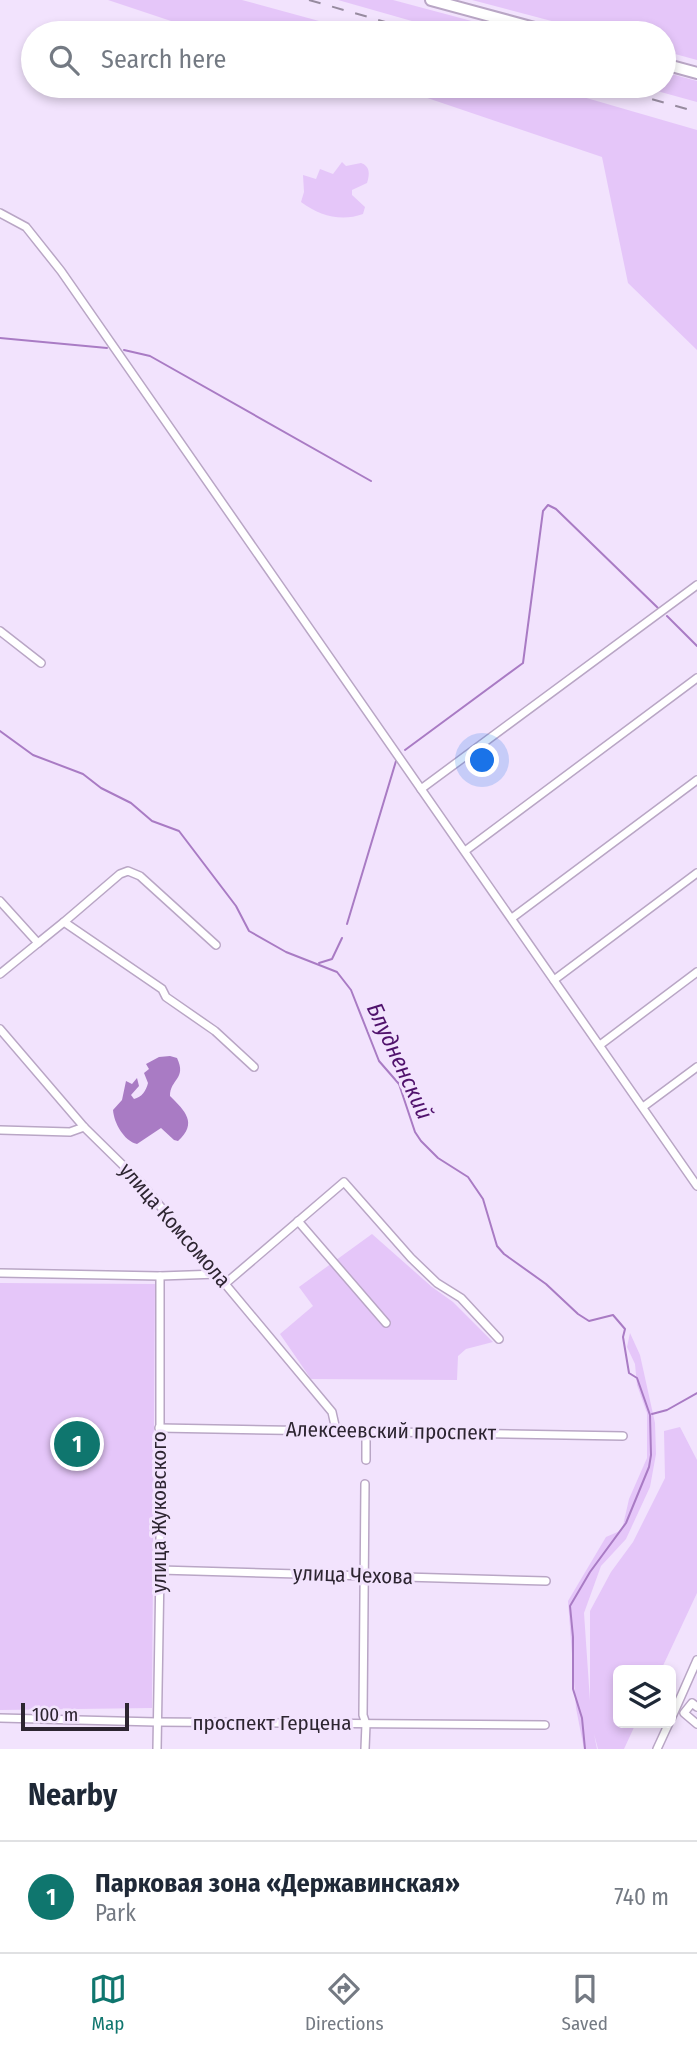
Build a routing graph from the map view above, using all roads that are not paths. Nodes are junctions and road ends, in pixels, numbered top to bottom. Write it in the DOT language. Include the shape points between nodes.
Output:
graph roads {
  1 [pos="431,0"];
  2 [pos="509,21"];
  3 [pos="676,67"];
  4 [pos="697,73"];
  5 [pos="0,212"];
  6 [pos="697,585"];
  7 [pos="0,631"];
  8 [pos="41,663"];
  9 [pos="697,678"];
  10 [pos="697,780"];
  11 [pos="421,789"];
  12 [pos="465,851"];
  13 [pos="697,873"];
  14 [pos="0,901"];
  15 [pos="512,918"];
  16 [pos="64,922"];
  17 [pos="38,943"];
  18 [pos="216,945"];
  19 [pos="697,972"];
  20 [pos="0,974"];
  21 [pos="554,980"];
  22 [pos="0,1029"];
  23 [pos="600,1045"];
  24 [pos="254,1066"];
  25 [pos="697,1067"];
  26 [pos="643,1107"];
  27 [pos="84,1127"];
  28 [pos="0,1130"];
  29 [pos="697,1170"];
  30 [pos="690,1175"];
  31 [pos="697,1186"];
  32 [pos="299,1221"];
  33 [pos="0,1273"];
  34 [pos="218,1274"];
  35 [pos="160,1276"];
  36 [pos="226,1283"];
  37 [pos="386,1323"];
  38 [pos="499,1339"];
  39 [pos="159,1428"];
  40 [pos="336,1430"];
  41 [pos="366,1431"];
  42 [pos="623,1436"];
  43 [pos="366,1460"];
  44 [pos="366,1484"];
  45 [pos="160,1570"];
  46 [pos="365,1575"];
  47 [pos="545,1581"];
  48 [pos="697,1660"];
  49 [pos="676,1707"];
  50 [pos="697,1707"];
  51 [pos="0,1718"];
  52 [pos="156,1722"];
  53 [pos="366,1724"];
  54 [pos="697,1724"];
  55 [pos="545,1725"];
  56 [pos="667,1728"];
  57 [pos="157,1749"];
  58 [pos="365,1749"];
  59 [pos="657,1749"];
  1 -- 2 [label="street"];
  3 -- 4 [label="street"];
  5 -- 11 [label="street" via="26,227 61,271"];
  6 -- 11 [label="street"];
  7 -- 8 [label="street"];
  9 -- 12 [label="street"];
  10 -- 15 [label="street"];
  11 -- 12 [label="street"];
  12 -- 15 [label="street"];
  13 -- 21 [label="street"];
  14 -- 17 [label="street"];
  15 -- 21 [label="street"];
  16 -- 17 [label="street"];
  16 -- 18 [label="street" via="128,871 140,876"];
  16 -- 24 [label="street" via="162,989 166,997"];
  17 -- 20 [label="street"];
  19 -- 23 [label="street"];
  21 -- 23 [label="street"];
  22 -- 27 [label="street, улица Комсомола"];
  23 -- 26 [label="street"];
  25 -- 26 [label="street"];
  26 -- 30 [label="street"];
  27 -- 28 [label="street" via="69,1132"];
  27 -- 34 [label="street, улица Комсомола" via="140,1182"];
  29 -- 30 [label="street"];
  30 -- 31 [label="street"];
  32 -- 36 [label="street"];
  32 -- 37 [label="street"];
  32 -- 38 [label="street" via="344,1182 411,1258 461,1298"];
  33 -- 35 [label="street"];
  34 -- 35 [label="street"];
  34 -- 36 [label="street, улица Комсомола"];
  35 -- 39 [label="street, улица Жуковского"];
  36 -- 40 [label="street, улица Комсомола" via="332,1412"];
  39 -- 40 [label="street, Алексеевский проспект"];
  39 -- 45 [label="street, улица Жуковского"];
  40 -- 41 [label="street, Алексеевский проспект"];
  41 -- 42 [label="street, Алексеевский проспект"];
  41 -- 43 [label="street"];
  44 -- 46 [label="street"];
  45 -- 46 [label="street, улица Чехова"];
  45 -- 52 [label="street, улица Жуковского"];
  46 -- 47 [label="street, улица Чехова"];
  46 -- 53 [label="street"];
  48 -- 49 [label="street"];
  50 -- 54 [label="street" via="692,1703 684,1713"];
  51 -- 52 [label="street, проспект Герцена"];
  52 -- 53 [label="street, проспект Герцена"];
  52 -- 57 [label="street, улица Жуковского"];
  53 -- 55 [label="street, проспект Герцена"];
  53 -- 58 [label="street"];
  56 -- 59 [label="street"];
}
